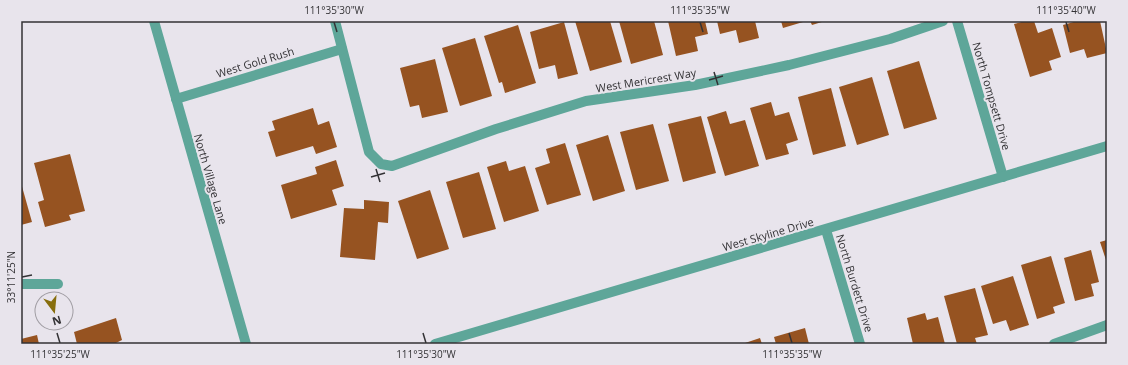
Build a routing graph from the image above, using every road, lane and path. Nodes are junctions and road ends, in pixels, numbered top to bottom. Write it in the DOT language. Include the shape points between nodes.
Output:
graph roads {
  1 [pos="154,21"];
  2 [pos="335,21"];
  3 [pos="942,21"];
  4 [pos="957,21"];
  5 [pos="342,49"];
  6 [pos="176,98"];
  7 [pos="1107,146"];
  8 [pos="1003,177"];
  9 [pos="826,230"];
  10 [pos="21,284"];
  11 [pos="58,284"];
  12 [pos="1107,325"];
  13 [pos="246,344"];
  14 [pos="435,344"];
  15 [pos="860,344"];
  16 [pos="1054,344"];
  1 -- 6 [label="street, North Village Lane"];
  2 -- 5 [label="street"];
  3 -- 5 [label="street, West Mericrest Way" via="890,39 789,65 695,85 586,101 392,166 381,164 369,152"];
  4 -- 8 [label="street, North Tompsett Drive"];
  5 -- 6 [label="street, West Gold Rush"];
  6 -- 13 [label="street, North Village Lane"];
  7 -- 8 [label="street, West Skyline Drive"];
  8 -- 9 [label="street, West Skyline Drive"];
  9 -- 14 [label="street, West Skyline Drive"];
  9 -- 15 [label="street, North Burdett Drive"];
  10 -- 11 [label="street"];
  12 -- 16 [label="street"];
}
